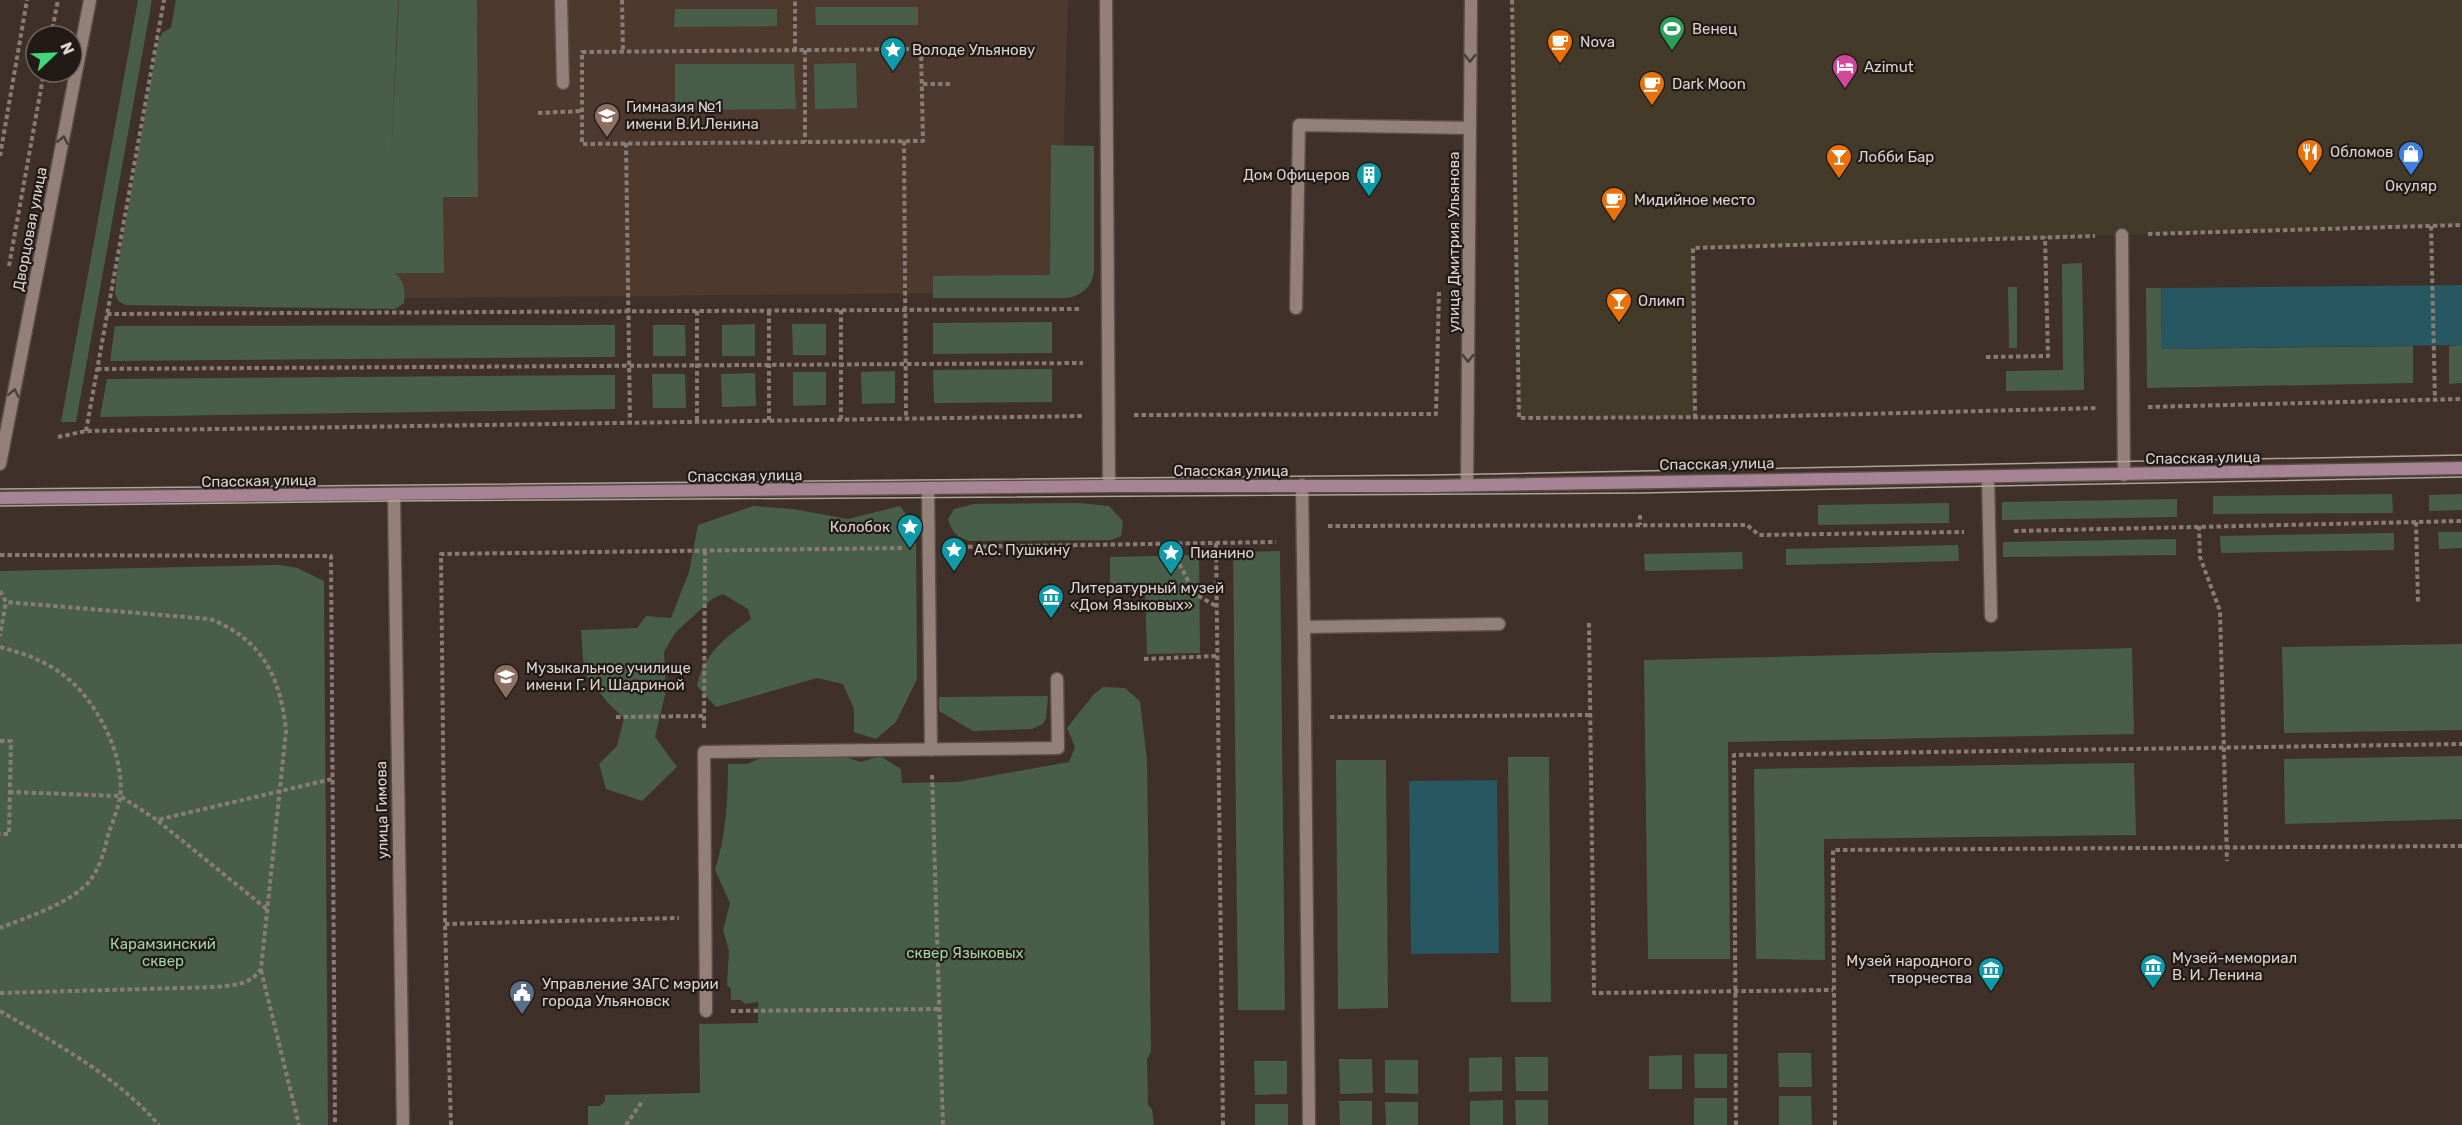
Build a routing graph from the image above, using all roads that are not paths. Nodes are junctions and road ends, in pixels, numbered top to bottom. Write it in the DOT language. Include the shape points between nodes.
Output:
graph roads {
  1 [pos="90,0"];
  2 [pos="561,0"];
  3 [pos="1106,0"];
  4 [pos="1471,0"];
  5 [pos="563,83"];
  6 [pos="1470,128"];
  7 [pos="2122,235"];
  8 [pos="1296,308"];
  9 [pos="0,464"];
  10 [pos="2462,468"];
  11 [pos="2124,475"];
  12 [pos="1988,477"];
  13 [pos="1302,485"];
  14 [pos="1467,485"];
  15 [pos="1109,486"];
  16 [pos="928,489"];
  17 [pos="394,494"];
  18 [pos="0,498"];
  19 [pos="1991,616"];
  20 [pos="1499,624"];
  21 [pos="1304,627"];
  22 [pos="1057,679"];
  23 [pos="931,750"];
  24 [pos="706,1011"];
  25 [pos="403,1125"];
  26 [pos="1309,1125"];
  9 -- 1 [label="street, Дворцовая улица, one-way"];
  2 -- 5 [label="street"];
  3 -- 15 [label="street"];
  4 -- 6 [label="street, улица Дмитрия Ульянова, one-way"];
  6 -- 8 [label="street" via="1299,125"];
  6 -- 14 [label="street, улица Дмитрия Ульянова, one-way"];
  7 -- 11 [label="street"];
  10 -- 11 [label="street, Спасская улица"];
  11 -- 12 [label="street, Спасская улица"];
  12 -- 14 [label="street, Спасская улица"];
  12 -- 19 [label="street"];
  13 -- 14 [label="street, Спасская улица"];
  13 -- 15 [label="street, Спасская улица"];
  13 -- 21 [label="street"];
  15 -- 16 [label="street, Спасская улица"];
  16 -- 17 [label="street, Спасская улица"];
  16 -- 23 [label="street"];
  17 -- 18 [label="street, Спасская улица"];
  17 -- 25 [label="street, улица Гимова"];
  20 -- 21 [label="street"];
  21 -- 26 [label="street"];
  22 -- 23 [label="street" via="1058,748"];
  23 -- 24 [label="street" via="704,752"];
}
